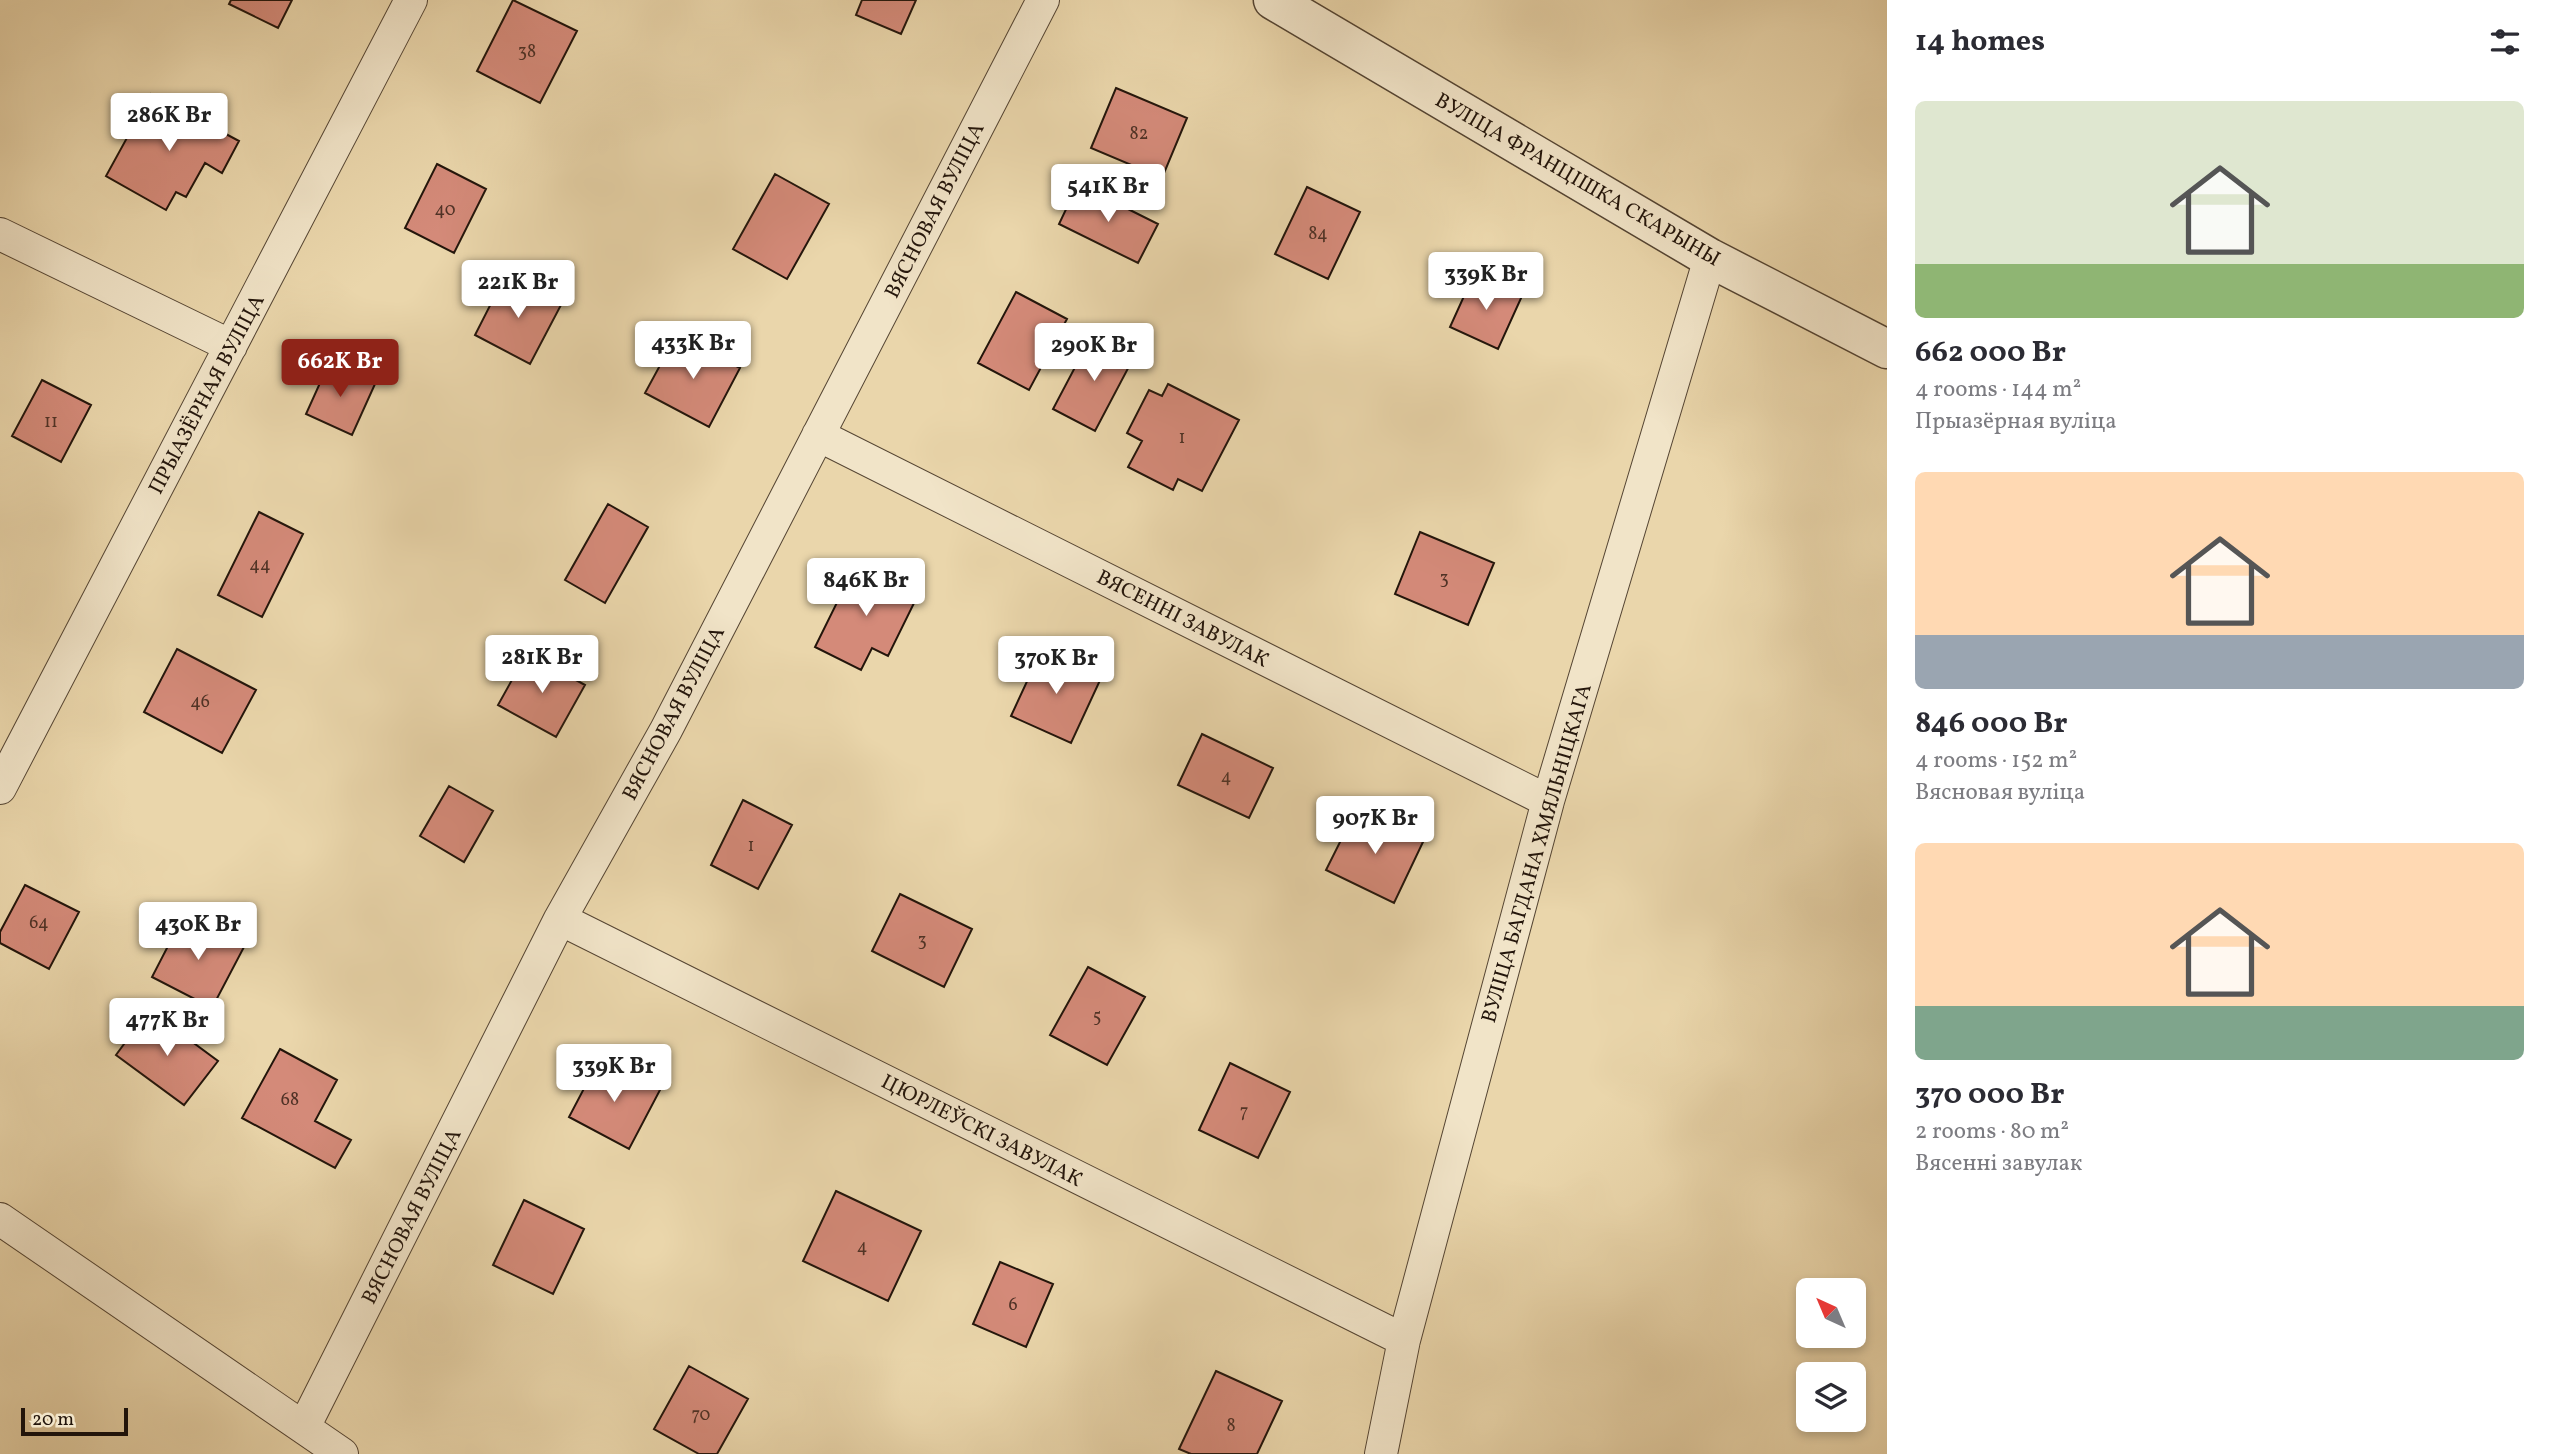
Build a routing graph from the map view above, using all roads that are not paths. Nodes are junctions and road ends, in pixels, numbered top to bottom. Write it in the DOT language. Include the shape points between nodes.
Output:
graph roads {
  1 [pos="411,0"];
  2 [pos="1043,0"];
  3 [pos="1273,0"];
  4 [pos="0,234"];
  5 [pos="1710,258"];
  6 [pos="231,346"];
  7 [pos="1887,349"];
  8 [pos="818,435"];
  9 [pos="0,788"];
  10 [pos="1548,801"];
  11 [pos="560,919"];
  12 [pos="0,1219"];
  13 [pos="1404,1340"];
  14 [pos="304,1427"];
  15 [pos="342,1454"];
  16 [pos="1381,1454"];
  1 -- 6 [label="street, ПРЫАЗЁРНАЯ ВУЛІЦА"];
  2 -- 8 [label="street, ВЯСНОВАЯ ВУЛІЦА"];
  3 -- 5 [label="street, ВУЛІЦА ФРАНЦІШКА СКАРЫНЫ"];
  4 -- 6 [label="street"];
  5 -- 7 [label="street, ВУЛІЦА ФРАНЦІШКА СКАРЫНЫ"];
  5 -- 10 [label="street, ВУЛІЦА БАГДАНА ХМЯЛЬНІЦКАГА"];
  6 -- 9 [label="street, ПРЫАЗЁРНАЯ ВУЛІЦА"];
  8 -- 10 [label="street, ВЯСЕННІ ЗАВУЛАК"];
  8 -- 11 [label="street, ВЯСНОВАЯ ВУЛІЦА" via="666,730"];
  10 -- 13 [label="street, ВУЛІЦА БАГДАНА ХМЯЛЬНІЦКАГА"];
  11 -- 13 [label="street, ЦЮРЛЕЎСКІ ЗАВУЛАК"];
  11 -- 14 [label="street, ВЯСНОВАЯ ВУЛІЦА"];
  12 -- 14 [label="street"];
  13 -- 16 [label="street, ВУЛІЦА БАГДАНА ХМЯЛЬНІЦКАГА"];
  14 -- 15 [label="street"];
}
